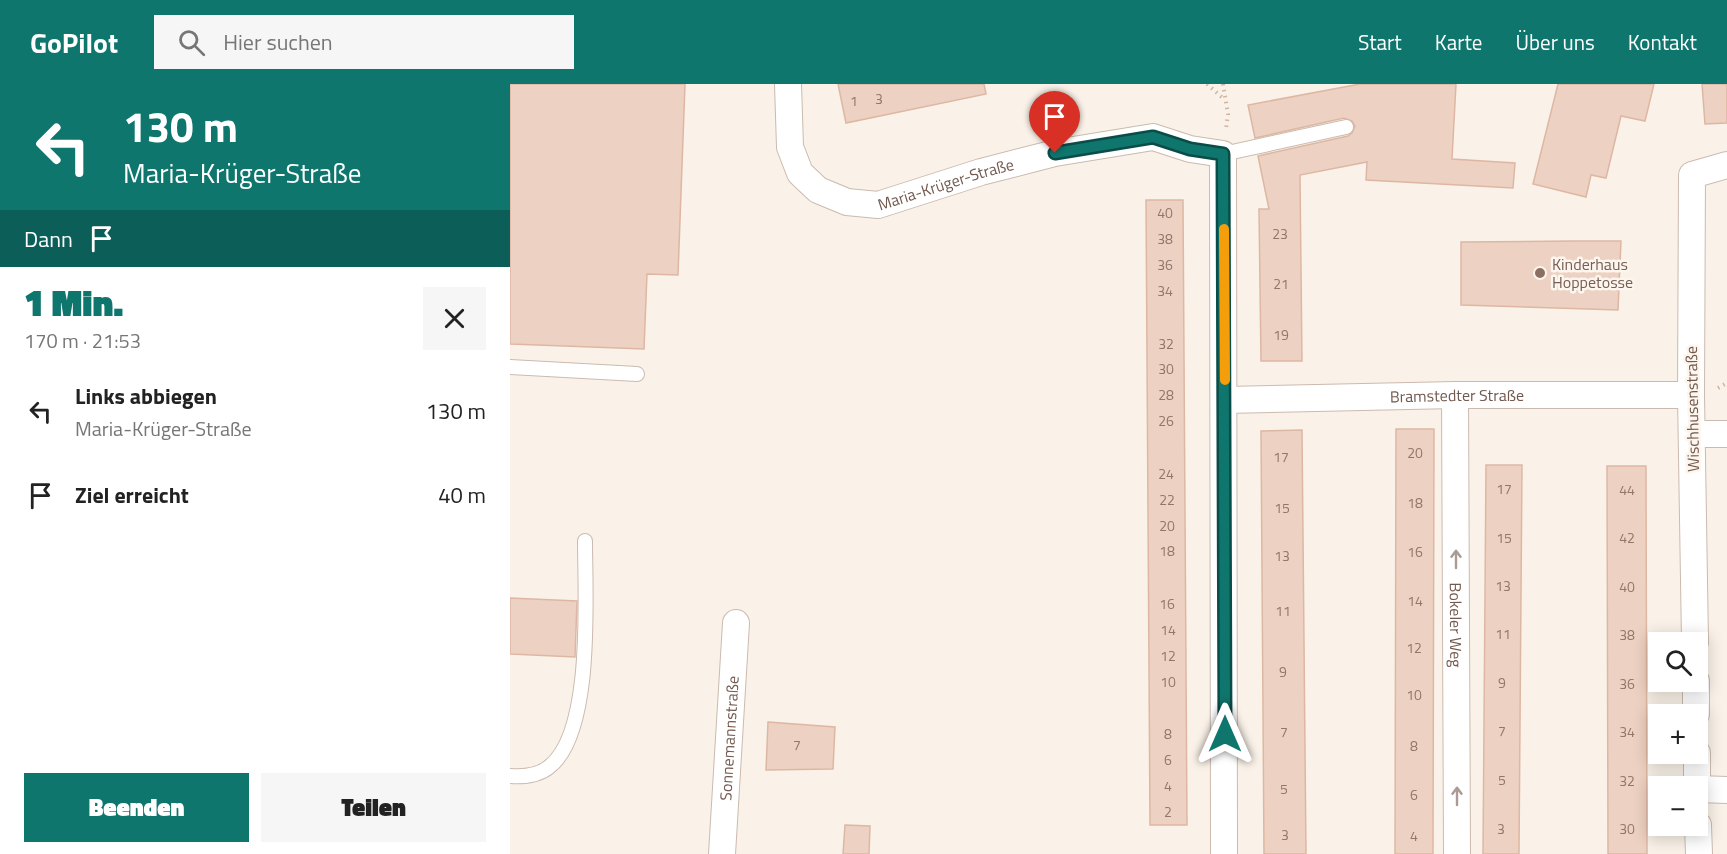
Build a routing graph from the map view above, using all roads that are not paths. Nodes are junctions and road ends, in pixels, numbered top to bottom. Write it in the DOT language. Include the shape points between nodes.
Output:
graph roads {
  1 [pos="788,84"];
  2 [pos="1346,127"];
  3 [pos="1223,154"];
  4 [pos="1727,165"];
  5 [pos="510,367"];
  6 [pos="637,374"];
  7 [pos="1455,395"];
  8 [pos="1691,395"];
  9 [pos="1225,400"];
  10 [pos="1692,434"];
  11 [pos="1727,434"];
  12 [pos="585,541"];
  13 [pos="736,623"];
  14 [pos="1695,632"];
  15 [pos="510,776"];
  16 [pos="1708,789"];
  17 [pos="1727,790"];
  18 [pos="1698,836"];
  19 [pos="722,854"];
  20 [pos="1224,854"];
  21 [pos="1457,854"];
  22 [pos="1699,854"];
  1 -- 3 [label="street, Maria-Krüger-Straße" via="790,147 800,173 818,190 847,202 878,205 1055,153 1153,137"];
  2 -- 3 [label="lane"];
  3 -- 9 [label="street"];
  4 -- 8 [label="street, Wischhusenstraße" via="1692,175"];
  5 -- 6 [label="lane"];
  7 -- 8 [label="street, Bramstedter Straße"];
  7 -- 9 [label="street, Bramstedter Straße"];
  21 -- 7 [label="street, Bokeler Weg, one-way"];
  8 -- 10 [label="street, Wischhusenstraße"];
  9 -- 20 [label="street"];
  10 -- 11 [label="street"];
  10 -- 14 [label="street, Wischhusenstraße"];
  12 -- 15 [label="lane" via="584,673 573,728 550,767 533,776"];
  13 -- 19 [label="street, Sonnemannstraße"];
  16 -- 17 [label="street"];
  18 -- 22 [label="street"];
}
